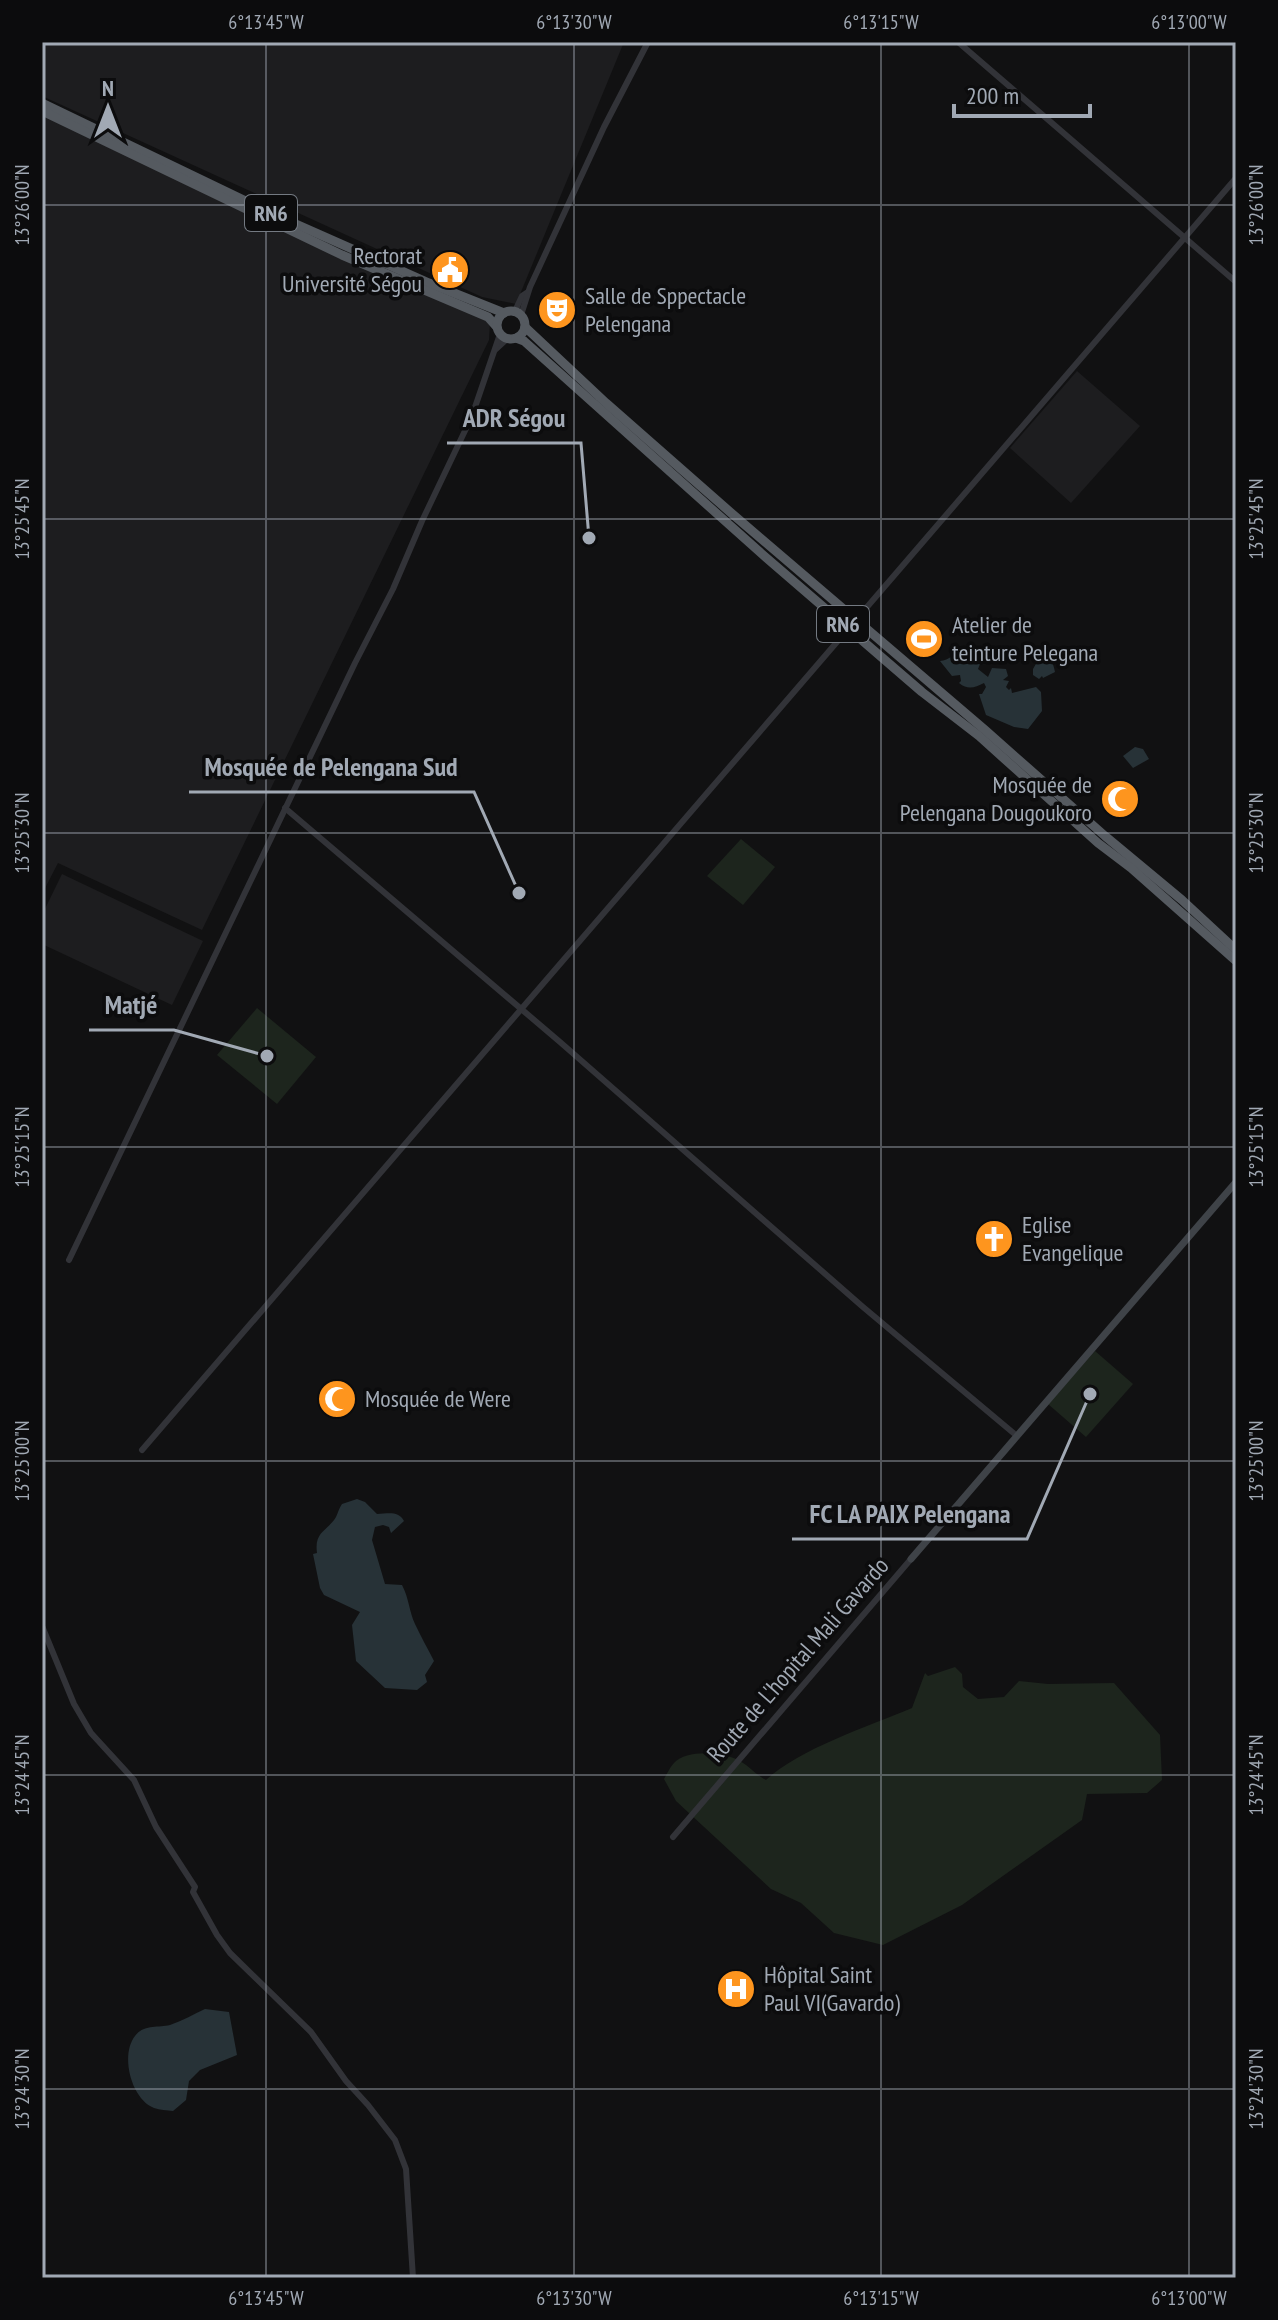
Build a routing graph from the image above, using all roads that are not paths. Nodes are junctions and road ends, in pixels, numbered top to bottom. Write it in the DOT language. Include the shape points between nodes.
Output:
graph roads {
  1 [pos="648,42"];
  2 [pos="958,42"];
  3 [pos="42,103"];
  4 [pos="42,111"];
  5 [pos="1236,178"];
  6 [pos="1185,238"];
  7 [pos="1236,282"];
  8 [pos="504,313"];
  9 [pos="518,313"];
  10 [pos="525,327"];
  11 [pos="505,334"];
  12 [pos="852,625"];
  13 [pos="285,808"];
  14 [pos="1236,950"];
  15 [pos="1236,961"];
  16 [pos="522,1009"];
  17 [pos="1236,1182"];
  18 [pos="69,1260"];
  19 [pos="1017,1436"];
  20 [pos="142,1450"];
  21 [pos="911,1559"];
  22 [pos="42,1626"];
  23 [pos="673,1837"];
  24 [pos="413,2278"];
  1 -- 9 [label="street"];
  2 -- 6 [label="street"];
  3 -- 8 [label="highway, RN6" via="262,209"];
  4 -- 11 [label="highway, RN6" via="342,255 488,317"];
  5 -- 6 [label="street"];
  6 -- 7 [label="street"];
  6 -- 12 [label="street"];
  8 -- 9 [label="highway"];
  8 -- 11 [label="highway"];
  9 -- 10 [label="highway"];
  10 -- 11 [label="highway" via="520,336"];
  10 -- 12 [label="highway, RN6"];
  11 -- 12 [label="highway, RN6" via="524,341 743,537"];
  11 -- 13 [label="street" via="393,589"];
  12 -- 14 [label="highway, RN6" via="985,730"];
  12 -- 15 [label="highway, RN6" via="922,692"];
  12 -- 16 [label="street"];
  13 -- 16 [label="street"];
  13 -- 18 [label="street"];
  16 -- 19 [label="street"];
  16 -- 20 [label="street"];
  17 -- 19 [label="main road, Route de L'hopital Mali Gavardo"];
  19 -- 21 [label="main road, Route de L'hopital Mali Gavardo"];
  21 -- 23 [label="street, Route de L'hopital Mali Gavardo"];
  22 -- 24 [label="street" via="74,1704 91,1733 134,1780 217,1935 311,2032 395,2140 406,2169"];
}
